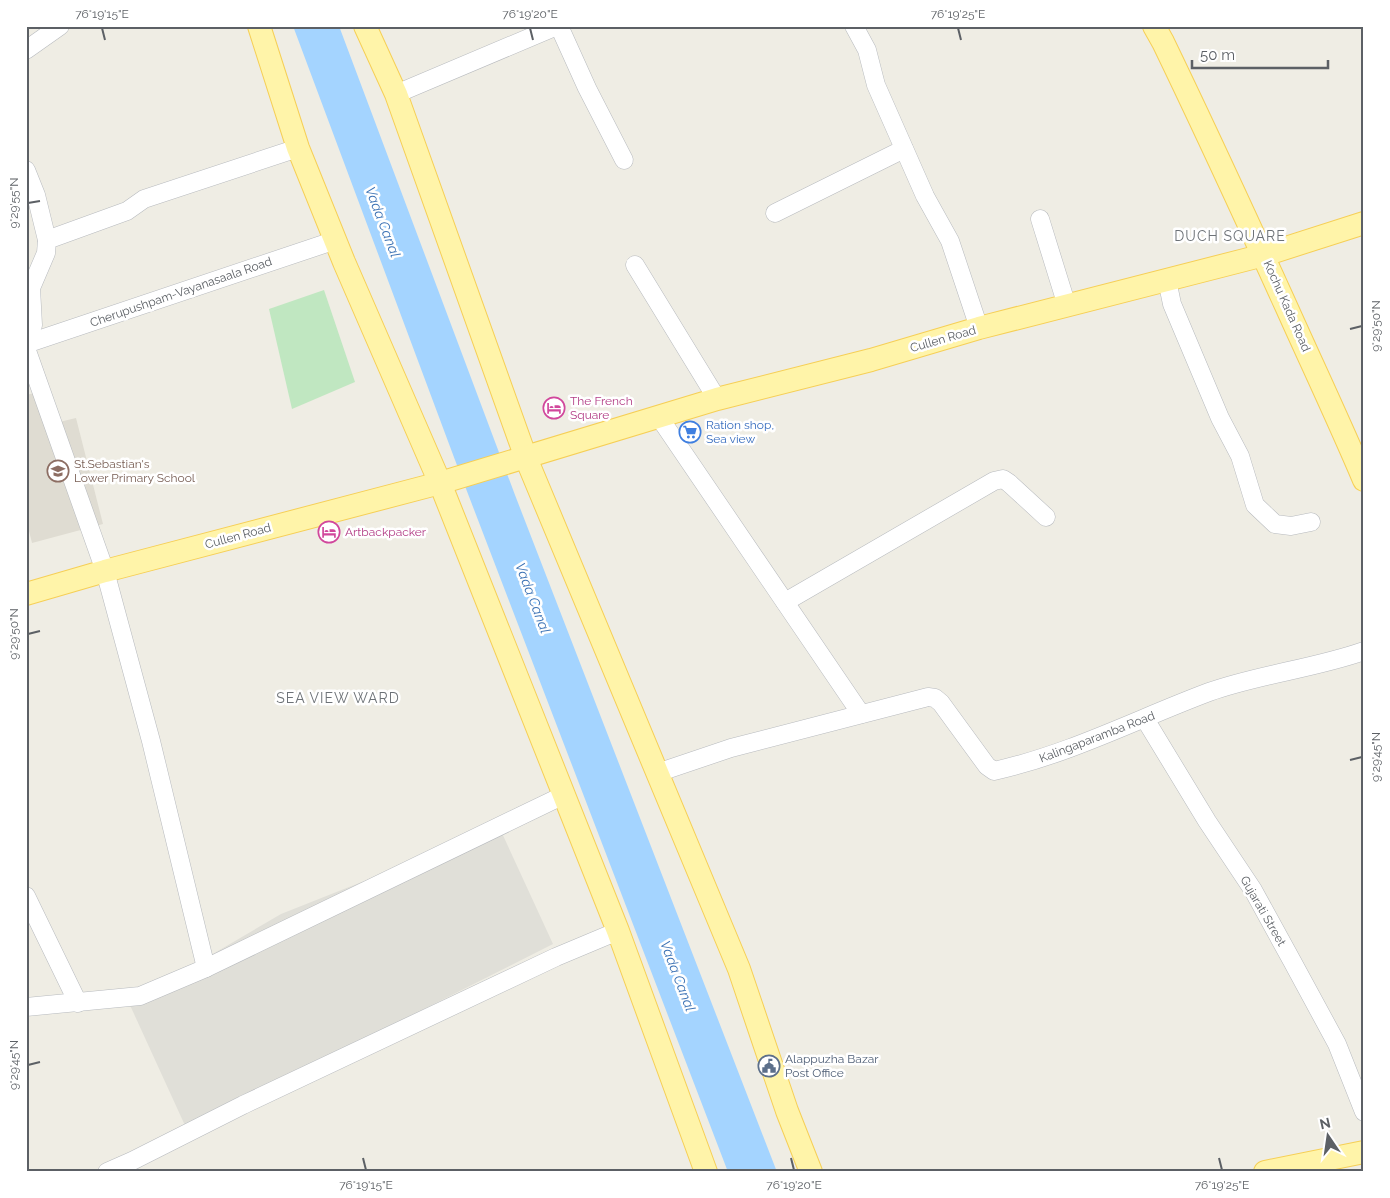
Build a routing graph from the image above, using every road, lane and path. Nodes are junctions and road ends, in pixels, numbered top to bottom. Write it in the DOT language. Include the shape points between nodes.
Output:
graph roads {
  1 [pos="60,26"];
  2 [pos="259,26"];
  3 [pos="366,26"];
  4 [pos="558,26"];
  5 [pos="854,26"];
  6 [pos="1154,26"];
  7 [pos="26,50"];
  8 [pos="396,94"];
  9 [pos="298,148"];
  10 [pos="904,149"];
  11 [pos="624,160"];
  12 [pos="26,170"];
  13 [pos="775,212"];
  14 [pos="1040,219"];
  15 [pos="1364,224"];
  16 [pos="336,240"];
  17 [pos="46,246"];
  18 [pos="1264,255"];
  19 [pos="635,264"];
  20 [pos="1167,280"];
  21 [pos="1067,306"];
  22 [pos="979,328"];
  23 [pos="26,343"];
  24 [pos="26,348"];
  25 [pos="717,399"];
  26 [pos="659,417"];
  27 [pos="524,459"];
  28 [pos="1364,480"];
  29 [pos="445,482"];
  30 [pos="1046,517"];
  31 [pos="1311,522"];
  32 [pos="105,571"];
  33 [pos="26,594"];
  34 [pos="785,602"];
  35 [pos="1364,651"];
  36 [pos="861,714"];
  37 [pos="1145,719"];
  38 [pos="657,773"];
  39 [pos="564,795"];
  40 [pos="26,896"];
  41 [pos="618,931"];
  42 [pos="206,968"];
  43 [pos="78,1003"];
  44 [pos="26,1008"];
  45 [pos="1364,1112"];
  46 [pos="1364,1152"];
  47 [pos="107,1172"];
  48 [pos="706,1172"];
  49 [pos="811,1172"];
  50 [pos="1265,1172"];
  1 -- 7 [label="street"];
  2 -- 9 [label="main road"];
  3 -- 8 [label="main road"];
  4 -- 8 [label="street"];
  4 -- 11 [label="street"];
  5 -- 10 [label="street" via="867,50 876,84"];
  6 -- 18 [label="main road, Kochu Kada Road"];
  8 -- 27 [label="main road"];
  9 -- 16 [label="main road"];
  9 -- 17 [label="street" via="144,199 127,210"];
  10 -- 13 [label="street"];
  10 -- 22 [label="street" via="950,240"];
  12 -- 17 [label="street" via="36,195"];
  14 -- 21 [label="street"];
  15 -- 18 [label="main road, Cullen Road"];
  16 -- 23 [label="street, Cherupushpam-Vayanasaala Road"];
  16 -- 29 [label="main road"];
  17 -- 23 [label="street" via="31,288 33,325"];
  18 -- 20 [label="main road, Cullen Road"];
  18 -- 28 [label="main road, Kochu Kada Road"];
  19 -- 25 [label="street"];
  20 -- 21 [label="main road, Cullen Road"];
  20 -- 31 [label="street" via="1172,304 1220,418 1240,456 1255,505 1275,524 1291,526"];
  21 -- 22 [label="main road, Cullen Road"];
  22 -- 25 [label="main road, Cullen Road" via="871,360"];
  24 -- 32 [label="street"];
  25 -- 26 [label="main road, Cullen Road"];
  26 -- 27 [label="main road, Cullen Road"];
  26 -- 34 [label="street"];
  27 -- 29 [label="main road, Cullen Road"];
  27 -- 38 [label="main road"];
  29 -- 32 [label="main road, Cullen Road"];
  29 -- 39 [label="main road"];
  30 -- 34 [label="street" via="1009,483 1002,479 994,481"];
  32 -- 33 [label="main road, Cullen Road"];
  32 -- 42 [label="street" via="151,741"];
  34 -- 36 [label="street"];
  35 -- 37 [label="street, Kalingaparamba Road" via="1338,661 1260,677 1210,692"];
  36 -- 37 [label="street, Kalingaparamba Road" via="935,698 994,771 1050,756"];
  36 -- 38 [label="street, Kalingaparamba Road" via="732,748"];
  37 -- 45 [label="street, Gujarati Street" via="1253,890 1337,1044"];
  38 -- 49 [label="main road" via="739,969"];
  39 -- 41 [label="main road"];
  39 -- 42 [label="street"];
  40 -- 43 [label="street"];
  41 -- 47 [label="street" via="548,961"];
  41 -- 48 [label="main road"];
  42 -- 43 [label="street" via="140,996"];
  43 -- 44 [label="street"];
  46 -- 50 [label="main road"];
}
